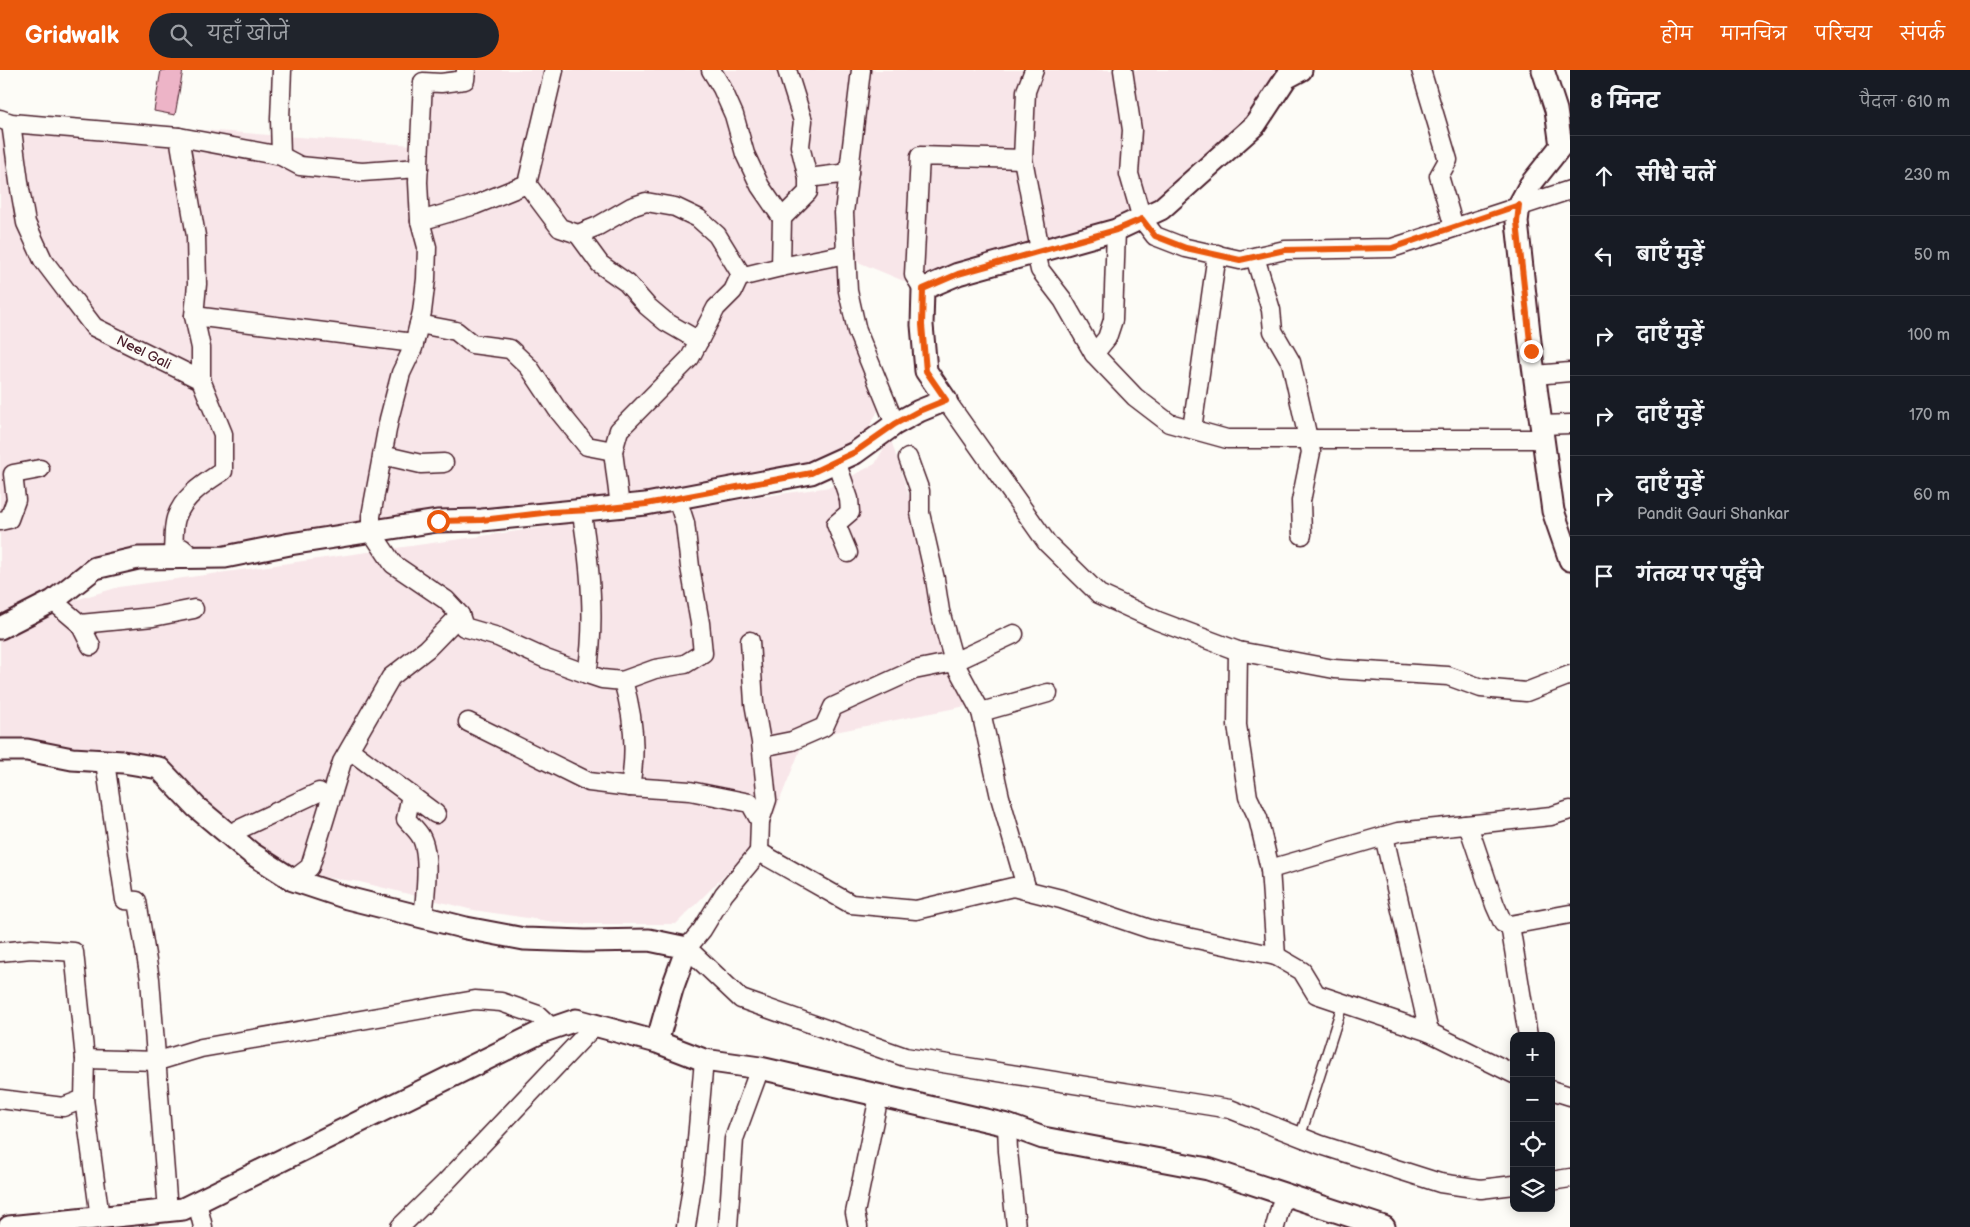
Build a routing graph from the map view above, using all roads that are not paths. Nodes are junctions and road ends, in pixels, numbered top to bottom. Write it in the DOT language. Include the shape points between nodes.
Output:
graph roads {
  1 [pos="282,70"];
  2 [pos="466,70"];
  3 [pos="554,70"];
  4 [pos="711,70"];
  5 [pos="787,70"];
  6 [pos="861,70"];
  7 [pos="1034,70"];
  8 [pos="1123,70"];
  9 [pos="1301,70"];
  10 [pos="1421,70"];
  11 [pos="1543,70"];
  12 [pos="6,121"];
  13 [pos="179,137"];
  14 [pos="281,156"];
  15 [pos="1022,159"];
  16 [pos="419,168"];
  17 [pos="849,173"];
  18 [pos="808,178"];
  19 [pos="527,184"];
  20 [pos="1570,190"];
  21 [pos="1519,205"];
  22 [pos="782,218"];
  23 [pos="1142,219"];
  24 [pos="420,221"];
  25 [pos="1454,227"];
  26 [pos="1116,230"];
  27 [pos="578,234"];
  28 [pos="1036,252"];
  29 [pos="846,254"];
  30 [pos="1217,254"];
  31 [pos="1255,257"];
  32 [pos="781,267"];
  33 [pos="740,277"];
  34 [pos="923,289"];
  35 [pos="194,316"];
  36 [pos="419,324"];
  37 [pos="699,341"];
  38 [pos="414,343"];
  39 [pos="1094,354"];
  40 [pos="1570,372"];
  41 [pos="1535,375"];
  42 [pos="201,380"];
  43 [pos="946,400"];
  44 [pos="895,424"];
  45 [pos="1570,424"];
  46 [pos="1192,429"];
  47 [pos="1542,432"];
  48 [pos="1308,439"];
  49 [pos="613,451"];
  50 [pos="382,455"];
  51 [pos="908,458"];
  52 [pos="836,461"];
  53 [pos="444,463"];
  54 [pos="40,469"];
  55 [pos="677,498"];
  56 [pos="620,507"];
  57 [pos="569,512"];
  58 [pos="0,521"];
  59 [pos="371,531"];
  60 [pos="1302,535"];
  61 [pos="848,553"];
  62 [pos="194,558"];
  63 [pos="1570,560"];
  64 [pos="53,601"];
  65 [pos="194,609"];
  66 [pos="460,614"];
  67 [pos="80,624"];
  68 [pos="0,628"];
  69 [pos="1014,634"];
  70 [pos="750,641"];
  71 [pos="91,646"];
  72 [pos="1238,651"];
  73 [pos="954,662"];
  74 [pos="588,674"];
  75 [pos="1570,676"];
  76 [pos="622,681"];
  77 [pos="1048,693"];
  78 [pos="981,712"];
  79 [pos="468,722"];
  80 [pos="762,747"];
  81 [pos="0,750"];
  82 [pos="350,750"];
  83 [pos="105,762"];
  84 [pos="630,787"];
  85 [pos="319,792"];
  86 [pos="411,795"];
  87 [pos="1570,810"];
  88 [pos="436,814"];
  89 [pos="760,821"];
  90 [pos="1465,825"];
  91 [pos="229,834"];
  92 [pos="1384,836"];
  93 [pos="758,852"];
  94 [pos="1270,869"];
  95 [pos="293,880"];
  96 [pos="1027,890"];
  97 [pos="1570,914"];
  98 [pos="423,918"];
  99 [pos="1510,925"];
  100 [pos="687,948"];
  101 [pos="0,952"];
  102 [pos="1276,956"];
  103 [pos="1343,1003"];
  104 [pos="595,1025"];
  105 [pos="552,1028"];
  106 [pos="1429,1032"];
  107 [pos="1527,1032"];
  108 [pos="657,1042"];
  109 [pos="86,1059"];
  110 [pos="704,1060"];
  111 [pos="158,1061"];
  112 [pos="760,1068"];
  113 [pos="1510,1072"];
  114 [pos="1555,1091"];
  115 [pos="879,1096"];
  116 [pos="1570,1096"];
  117 [pos="0,1098"];
  118 [pos="84,1099"];
  119 [pos="1007,1125"];
  120 [pos="1300,1137"];
  121 [pos="1570,1178"];
  122 [pos="1555,1180"];
  123 [pos="1510,1185"];
  124 [pos="1284,1194"];
  125 [pos="197,1202"];
  126 [pos="168,1211"];
  127 [pos="100,1218"];
  128 [pos="9,1227"];
  129 [pos="203,1227"];
  130 [pos="400,1227"];
  131 [pos="686,1227"];
  132 [pos="728,1227"];
  133 [pos="858,1227"];
  134 [pos="1016,1227"];
  135 [pos="1274,1227"];
  136 [pos="1384,1227"];
  1 -- 14 [label="street"];
  2 -- 16 [label="street" via="464,80 423,82"];
  3 -- 19 [label="street"];
  4 -- 22 [label="street" via="734,115 745,154 760,186"];
  5 -- 18 [label="street" via="803,121 800,146"];
  6 -- 17 [label="street"];
  7 -- 15 [label="street" via="1026,91"];
  8 -- 23 [label="street" via="1132,130 1129,174"];
  9 -- 23 [label="street" via="1286,78 1255,125 1233,146 1161,209"];
  10 -- 25 [label="street" via="1448,160 1439,176"];
  11 -- 21 [label="street" via="1556,110 1561,146 1530,185"];
  12 -- 13 [label="street"];
  12 -- 42 [label="street, Neel Gali" via="26,223 43,260 94,327"];
  13 -- 14 [label="street"];
  13 -- 35 [label="street" via="196,236"];
  14 -- 16 [label="street" via="300,166 362,172"];
  15 -- 28 [label="street" via="1040,250"];
  15 -- 34 [label="street" via="920,156 914,275"];
  16 -- 24 [label="street"];
  17 -- 18 [label="street"];
  17 -- 29 [label="street" via="844,212"];
  18 -- 22 [label="street" via="808,192"];
  19 -- 24 [label="street" via="475,205"];
  19 -- 27 [label="street" via="560,228"];
  20 -- 21 [label="street"];
  21 -- 25 [label="street"];
  21 -- 41 [label="street" via="1517,222"];
  22 -- 32 [label="street"];
  23 -- 26 [label="street"];
  23 -- 30 [label="street" via="1155,236 1186,248"];
  24 -- 36 [label="street" via="427,247"];
  25 -- 31 [label="street" via="1392,248 1285,250"];
  26 -- 28 [label="street"];
  26 -- 39 [label="street" via="1113,320 1107,338"];
  27 -- 33 [label="street" via="646,202 675,207 698,218 718,235"];
  27 -- 37 [label="street" via="600,264 627,284 666,322"];
  28 -- 34 [label="street" via="958,274"];
  28 -- 39 [label="street" via="1040,270 1063,300"];
  29 -- 32 [label="street"];
  29 -- 44 [label="street" via="848,291 857,331"];
  30 -- 31 [label="street" via="1240,260"];
  30 -- 46 [label="street"];
  31 -- 48 [label="street" via="1271,310 1273,331 1292,362"];
  32 -- 33 [label="street"];
  33 -- 37 [label="street" via="733,291 716,308"];
  34 -- 43 [label="street" via="926,371"];
  35 -- 38 [label="street"];
  35 -- 42 [label="street" via="201,348"];
  36 -- 38 [label="street"];
  36 -- 49 [label="street" via="456,331 472,344 510,349 529,367 587,446"];
  37 -- 49 [label="street" via="690,358 619,430"];
  38 -- 50 [label="street" via="401,373"];
  39 -- 46 [label="street" via="1135,398 1169,423"];
  40 -- 41 [label="street"];
  41 -- 47 [label="street"];
  42 -- 62 [label="street" via="223,434 223,471 197,488 183,504 176,519 173,550 182,548"];
  43 -- 44 [label="street"];
  43 -- 72 [label="street" via="1047,543 1100,594 1158,621"];
  44 -- 52 [label="street"];
  45 -- 47 [label="street"];
  46 -- 48 [label="street" via="1227,439"];
  47 -- 48 [label="street"];
  47 -- 63 [label="street" via="1553,511"];
  48 -- 60 [label="street" via="1311,452 1301,501"];
  49 -- 56 [label="street"];
  50 -- 53 [label="street" via="422,464"];
  50 -- 59 [label="street"];
  51 -- 73 [label="street" via="920,491 920,513"];
  52 -- 55 [label="street" via="811,473"];
  52 -- 61 [label="street" via="850,512 836,524"];
  54 -- 58 [label="street" via="13,474 16,500 9,519"];
  55 -- 56 [label="street"];
  55 -- 76 [label="street" via="685,523 703,654 685,664 655,669"];
  56 -- 57 [label="street"];
  57 -- 59 [label="street" via="438,521"];
  57 -- 74 [label="street" via="582,514 586,538 592,649"];
  59 -- 62 [label="street" via="225,557"];
  59 -- 66 [label="street" via="393,564 446,600"];
  62 -- 64 [label="street" via="138,558 95,568"];
  64 -- 67 [label="street"];
  64 -- 68 [label="street"];
  65 -- 67 [label="street" via="153,617"];
  66 -- 74 [label="street" via="464,627 498,637"];
  66 -- 82 [label="street" via="427,649 392,677"];
  67 -- 71 [label="street"];
  69 -- 73 [label="street"];
  70 -- 80 [label="street" via="754,703"];
  72 -- 75 [label="street" via="1334,669 1448,676 1481,688 1526,692"];
  72 -- 94 [label="street" via="1237,725 1248,797 1258,818"];
  73 -- 78 [label="street"];
  73 -- 80 [label="street" via="914,670 833,707 824,727 792,741"];
  74 -- 76 [label="street" via="602,680"];
  76 -- 84 [label="street" via="631,708 635,763"];
  77 -- 78 [label="street"];
  78 -- 96 [label="street" via="1000,797"];
  79 -- 84 [label="street" via="589,782"];
  80 -- 89 [label="street" via="767,800"];
  81 -- 83 [label="street" via="27,750"];
  82 -- 86 [label="street"];
  82 -- 95 [label="street" via="342,762 310,867"];
  83 -- 91 [label="street" via="159,768 196,807"];
  83 -- 111 [label="street" via="125,900 137,901 150,979"];
  84 -- 89 [label="street" via="690,791 750,803"];
  85 -- 91 [label="street"];
  86 -- 88 [label="street"];
  86 -- 98 [label="street" via="406,819 422,838 426,861"];
  87 -- 90 [label="street" via="1551,816"];
  89 -- 93 [label="street"];
  90 -- 92 [label="street"];
  90 -- 99 [label="street" via="1503,923"];
  91 -- 95 [label="street" via="251,853"];
  92 -- 94 [label="street"];
  92 -- 106 [label="street"];
  93 -- 96 [label="street" via="851,904 916,910 1013,887"];
  93 -- 100 [label="street"];
  94 -- 102 [label="street"];
  95 -- 98 [label="street"];
  96 -- 102 [label="street" via="1150,929"];
  97 -- 99 [label="street"];
  98 -- 100 [label="street" via="524,939 649,940"];
  99 -- 107 [label="street"];
  100 -- 108 [label="street"];
  100 -- 120 [label="street" via="741,999 905,1057 1230,1109"];
  101 -- 109 [label="street" via="31,949 74,952"];
  102 -- 103 [label="street" via="1302,971 1316,994"];
  103 -- 106 [label="street"];
  103 -- 120 [label="lane"];
  104 -- 105 [label="street" via="576,1020"];
  104 -- 108 [label="street"];
  104 -- 130 [label="street"];
  105 -- 111 [label="street" via="538,1015 501,1002 474,1000 202,1048"];
  105 -- 125 [label="street"];
  106 -- 113 [label="street"];
  108 -- 110 [label="street"];
  109 -- 111 [label="street"];
  109 -- 118 [label="street"];
  110 -- 112 [label="street"];
  110 -- 131 [label="street"];
  111 -- 126 [label="street"];
  112 -- 115 [label="street"];
  112 -- 132 [label="street" via="734,1139"];
  114 -- 116 [label="street"];
  115 -- 119 [label="street"];
  115 -- 133 [label="street" via="855,1213"];
  117 -- 118 [label="street" via="63,1107"];
  118 -- 127 [label="street"];
  119 -- 124 [label="street" via="1042,1138 1208,1169"];
  119 -- 134 [label="street"];
  120 -- 123 [label="street" via="1440,1183 1481,1189"];
  121 -- 122 [label="street"];
  124 -- 135 [label="street"];
  124 -- 136 [label="street"];
  125 -- 126 [label="street" via="183,1209"];
  125 -- 129 [label="street"];
  126 -- 127 [label="street"];
  127 -- 128 [label="street"];
}
